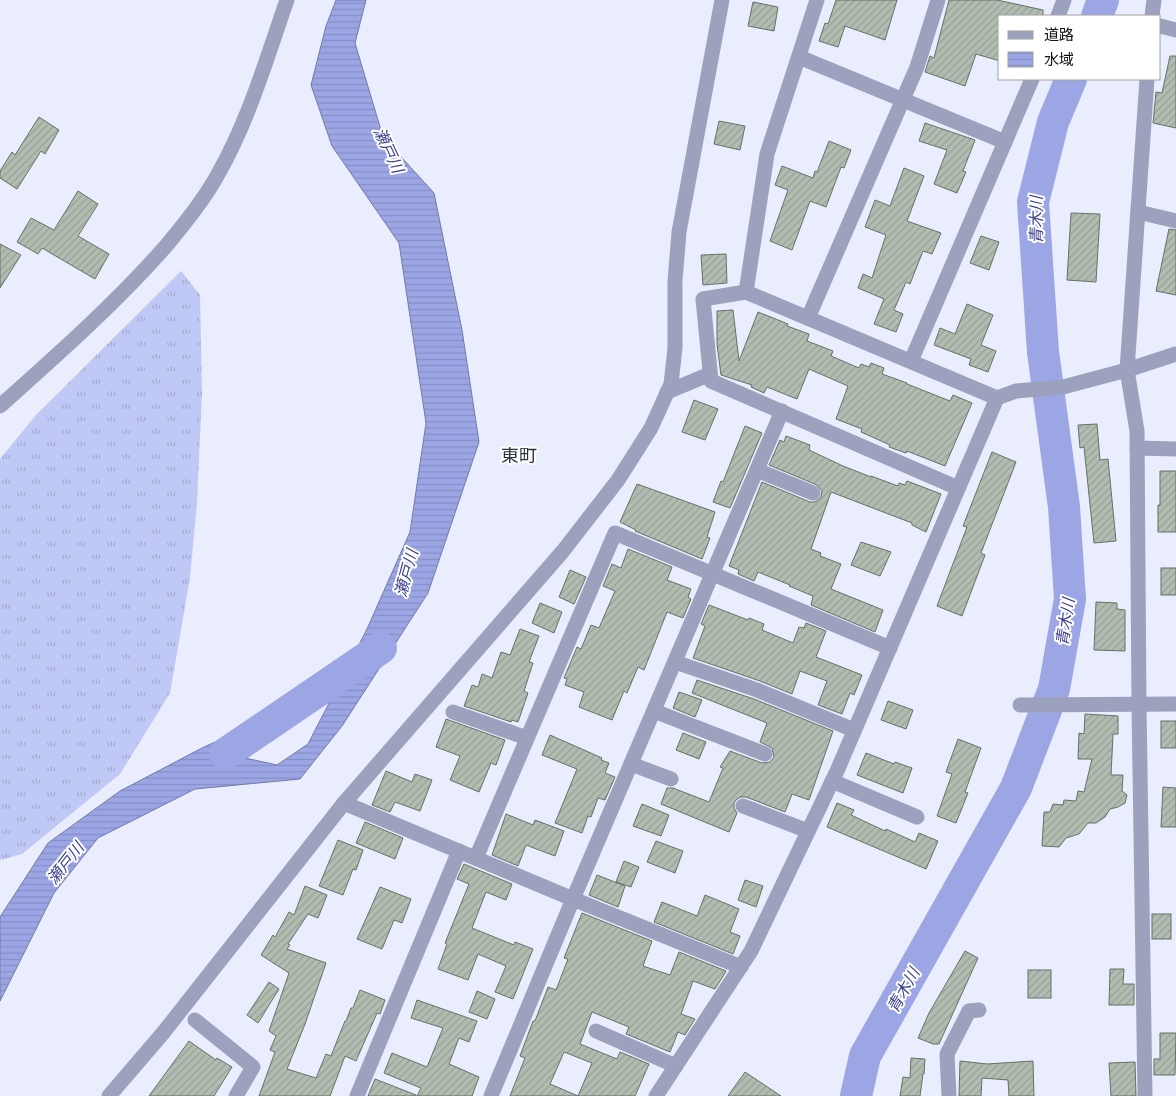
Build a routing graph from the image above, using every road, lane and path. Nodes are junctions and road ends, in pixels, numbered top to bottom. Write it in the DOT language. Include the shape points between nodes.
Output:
graph roads {
  1 [pos="287,0"];
  2 [pos="722,0"];
  3 [pos="817,0"];
  4 [pos="938,0"];
  5 [pos="1064,0"];
  6 [pos="1154,0"];
  7 [pos="1058,15"];
  8 [pos="1152,15"];
  9 [pos="1161,26"];
  10 [pos="1176,30"];
  11 [pos="799,57"];
  12 [pos="1032,80"];
  13 [pos="1147,80"];
  14 [pos="902,100"];
  15 [pos="1005,142"];
  16 [pos="1138,212"];
  17 [pos="1176,221"];
  18 [pos="746,292"];
  19 [pos="808,318"];
  20 [pos="1176,354"];
  21 [pos="911,361"];
  22 [pos="1127,370"];
  23 [pos="710,374"];
  24 [pos="667,392"];
  25 [pos="997,398"];
  26 [pos="0,406"];
  27 [pos="782,411"];
  28 [pos="1137,448"];
  29 [pos="1176,449"];
  30 [pos="757,470"];
  31 [pos="958,488"];
  32 [pos="813,493"];
  33 [pos="712,574"];
  34 [pos="890,648"];
  35 [pos="675,662"];
  36 [pos="1176,704"];
  37 [pos="1020,705"];
  38 [pos="1139,705"];
  39 [pos="654,711"];
  40 [pos="453,712"];
  41 [pos="854,730"];
  42 [pos="527,738"];
  43 [pos="766,754"];
  44 [pos="631,764"];
  45 [pos="671,779"];
  46 [pos="832,781"];
  47 [pos="344,803"];
  48 [pos="743,806"];
  49 [pos="917,817"];
  50 [pos="808,831"];
  51 [pos="459,852"];
  52 [pos="476,858"];
  53 [pos="573,899"];
  54 [pos="741,967"];
  55 [pos="979,1010"];
  56 [pos="195,1020"];
  57 [pos="596,1031"];
  58 [pos="676,1066"];
  59 [pos="109,1096"];
  60 [pos="236,1096"];
  61 [pos="357,1096"];
  62 [pos="491,1096"];
  63 [pos="656,1096"];
  64 [pos="949,1096"];
  65 [pos="1145,1096"];
  1 -- 26 [label="street" via="253,102 238,136 188,220 139,277"];
  2 -- 24 [label="street" via="678,232 675,348 671,384"];
  3 -- 11 [label="street"];
  4 -- 14 [label="street" via="917,67"];
  5 -- 7 [label="street"];
  6 -- 8 [label="street"];
  9 -- 10 [label="street"];
  11 -- 14 [label="street"];
  11 -- 18 [label="street" via="767,154"];
  12 -- 15 [label="street"];
  13 -- 16 [label="street"];
  14 -- 15 [label="street"];
  14 -- 19 [label="street"];
  15 -- 21 [label="street"];
  16 -- 17 [label="street"];
  16 -- 22 [label="street"];
  18 -- 19 [label="street"];
  18 -- 23 [label="street" via="704,300"];
  19 -- 21 [label="street"];
  20 -- 22 [label="street"];
  21 -- 25 [label="street"];
  22 -- 25 [label="street" via="1063,387 1016,390"];
  22 -- 28 [label="street"];
  23 -- 24 [label="street"];
  23 -- 27 [label="street" via="711,381"];
  24 -- 47 [label="street" via="651,428 618,480 569,543"];
  25 -- 31 [label="street"];
  27 -- 30 [label="street"];
  27 -- 31 [label="street"];
  28 -- 29 [label="street"];
  28 -- 38 [label="street"];
  30 -- 32 [label="street"];
  30 -- 33 [label="street"];
  31 -- 34 [label="street"];
  33 -- 34 [label="street"];
  33 -- 35 [label="street"];
  33 -- 42 [label="street" via="615,533"];
  34 -- 41 [label="street"];
  35 -- 39 [label="street"];
  35 -- 41 [label="street" via="758,690"];
  36 -- 38 [label="street"];
  37 -- 38 [label="street"];
  38 -- 65 [label="street"];
  39 -- 43 [label="street"];
  39 -- 44 [label="street"];
  40 -- 42 [label="street"];
  41 -- 46 [label="street"];
  42 -- 52 [label="street"];
  44 -- 45 [label="street"];
  44 -- 53 [label="street"];
  46 -- 49 [label="street"];
  46 -- 50 [label="street"];
  47 -- 51 [label="street"];
  47 -- 59 [label="street"];
  48 -- 50 [label="street"];
  50 -- 54 [label="street"];
  51 -- 52 [label="street"];
  51 -- 61 [label="street"];
  52 -- 53 [label="street"];
  53 -- 54 [label="street"];
  53 -- 62 [label="street"];
  54 -- 58 [label="street"];
  55 -- 64 [label="street" via="969,1011 947,1054"];
  56 -- 60 [label="street" via="253,1067"];
  57 -- 58 [label="street"];
  58 -- 63 [label="street"];
}
